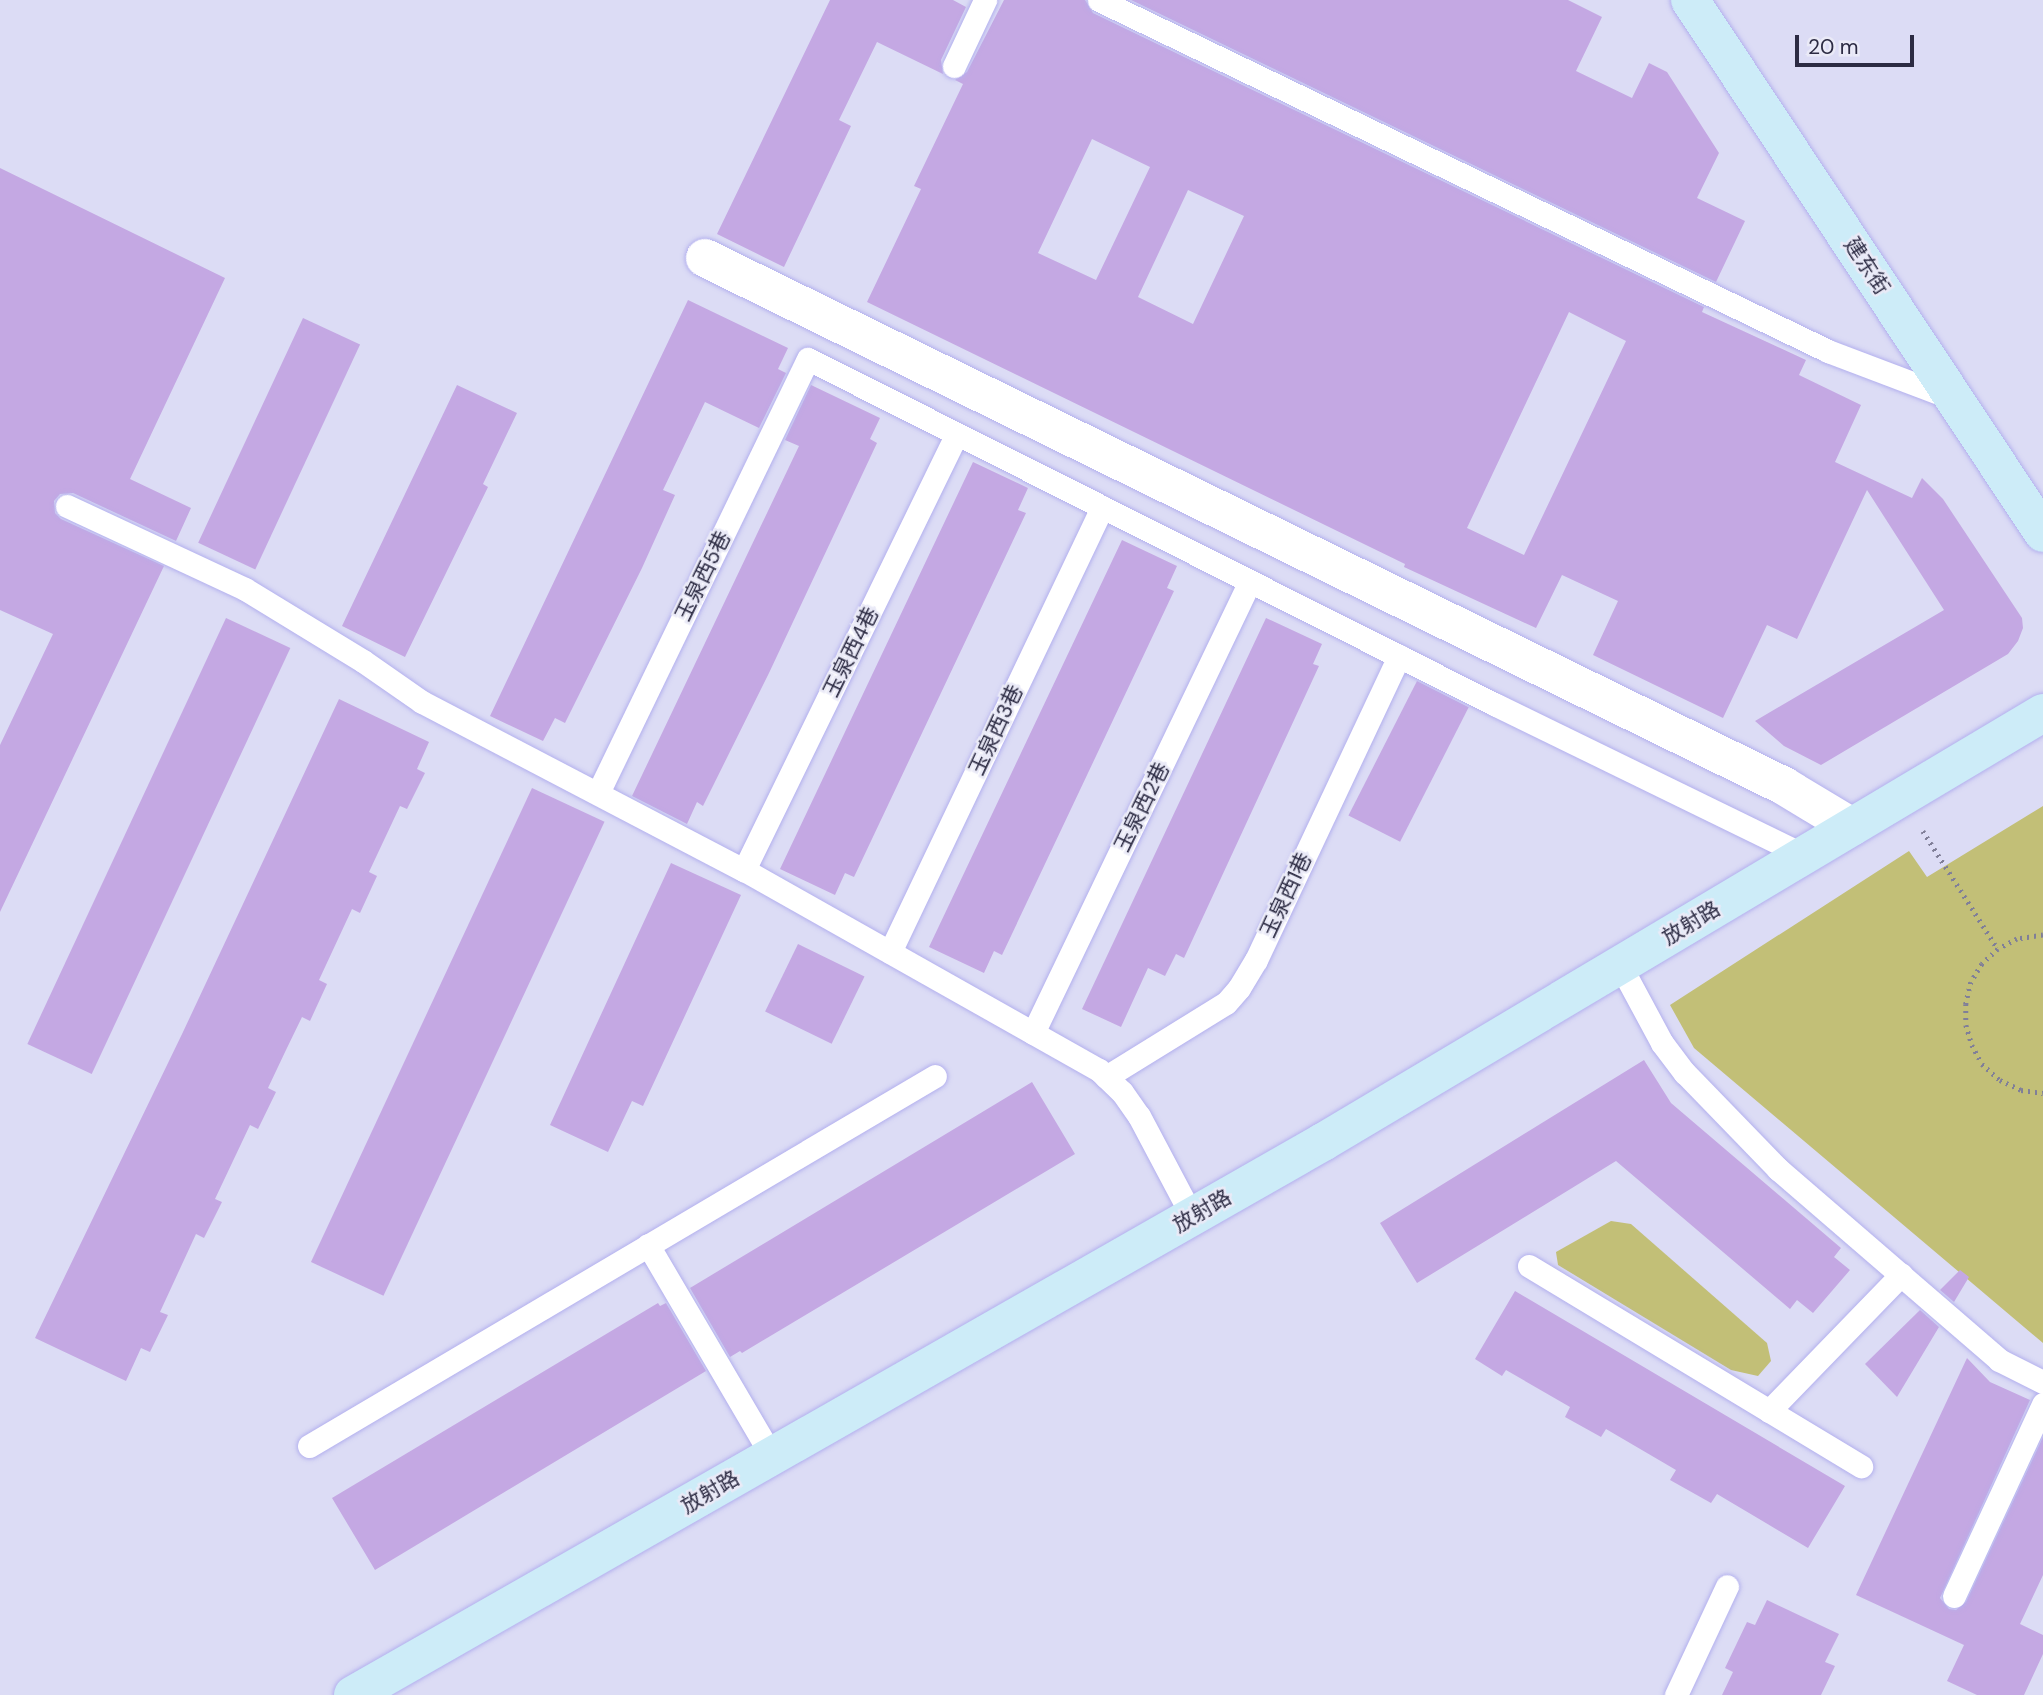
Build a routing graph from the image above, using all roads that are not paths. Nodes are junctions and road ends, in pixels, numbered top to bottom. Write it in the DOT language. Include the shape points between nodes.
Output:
graph roads {
  1 [pos="985,0"];
  2 [pos="1099,0"];
  3 [pos="1690,0"];
  4 [pos="954,66"];
  5 [pos="705,258"];
  6 [pos="1955,399"];
  7 [pos="957,434"];
  8 [pos="67,506"];
  9 [pos="1102,507"];
  10 [pos="2043,533"];
  11 [pos="1250,581"];
  12 [pos="1399,656"];
  13 [pos="2043,713"];
  14 [pos="598,793"];
  15 [pos="1852,827"];
  16 [pos="1804,855"];
  17 [pos="744,870"];
  18 [pos="890,952"];
  19 [pos="1620,965"];
  20 [pos="1033,1033"];
  21 [pos="934,1076"];
  22 [pos="1107,1077"];
  23 [pos="1192,1216"];
  24 [pos="648,1245"];
  25 [pos="1529,1266"];
  26 [pos="1901,1275"];
  27 [pos="2043,1382"];
  28 [pos="2043,1404"];
  29 [pos="1769,1411"];
  30 [pos="309,1446"];
  31 [pos="772,1456"];
  32 [pos="1861,1466"];
  33 [pos="1727,1586"];
  34 [pos="1954,1596"];
  35 [pos="354,1695"];
  36 [pos="1676,1695"];
  1 -- 4 [label="lane"];
  2 -- 6 [label="lane" via="1828,351"];
  3 -- 6 [label="street, 建东街"];
  5 -- 15 [label="street" via="1784,786"];
  6 -- 10 [label="street, 建东街"];
  7 -- 9 [label="lane"];
  7 -- 14 [label="lane, 玉泉西5巷" via="808,359"];
  7 -- 17 [label="lane, 玉泉西4巷"];
  8 -- 14 [label="lane" via="245,589 422,702"];
  9 -- 11 [label="lane"];
  9 -- 18 [label="lane, 玉泉西3巷"];
  11 -- 12 [label="lane"];
  11 -- 20 [label="lane, 玉泉西2巷"];
  12 -- 16 [label="lane"];
  12 -- 22 [label="lane, 玉泉西1巷" via="1239,988 1226,1003"];
  13 -- 15 [label="street, 放射路"];
  14 -- 17 [label="lane"];
  15 -- 16 [label="street, 放射路"];
  16 -- 19 [label="street, 放射路"];
  17 -- 18 [label="lane"];
  18 -- 20 [label="lane"];
  19 -- 23 [label="street, 放射路"];
  19 -- 26 [label="lane" via="1662,1043 1685,1073 1777,1169"];
  20 -- 22 [label="lane"];
  21 -- 24 [label="lane"];
  22 -- 23 [label="lane" via="1139,1115"];
  23 -- 31 [label="street, 放射路"];
  24 -- 30 [label="lane"];
  24 -- 31 [label="lane"];
  25 -- 29 [label="lane"];
  26 -- 27 [label="lane" via="1999,1360"];
  26 -- 29 [label="lane"];
  28 -- 34 [label="lane"];
  29 -- 32 [label="lane"];
  31 -- 35 [label="street, 放射路"];
  33 -- 36 [label="lane"];
}
